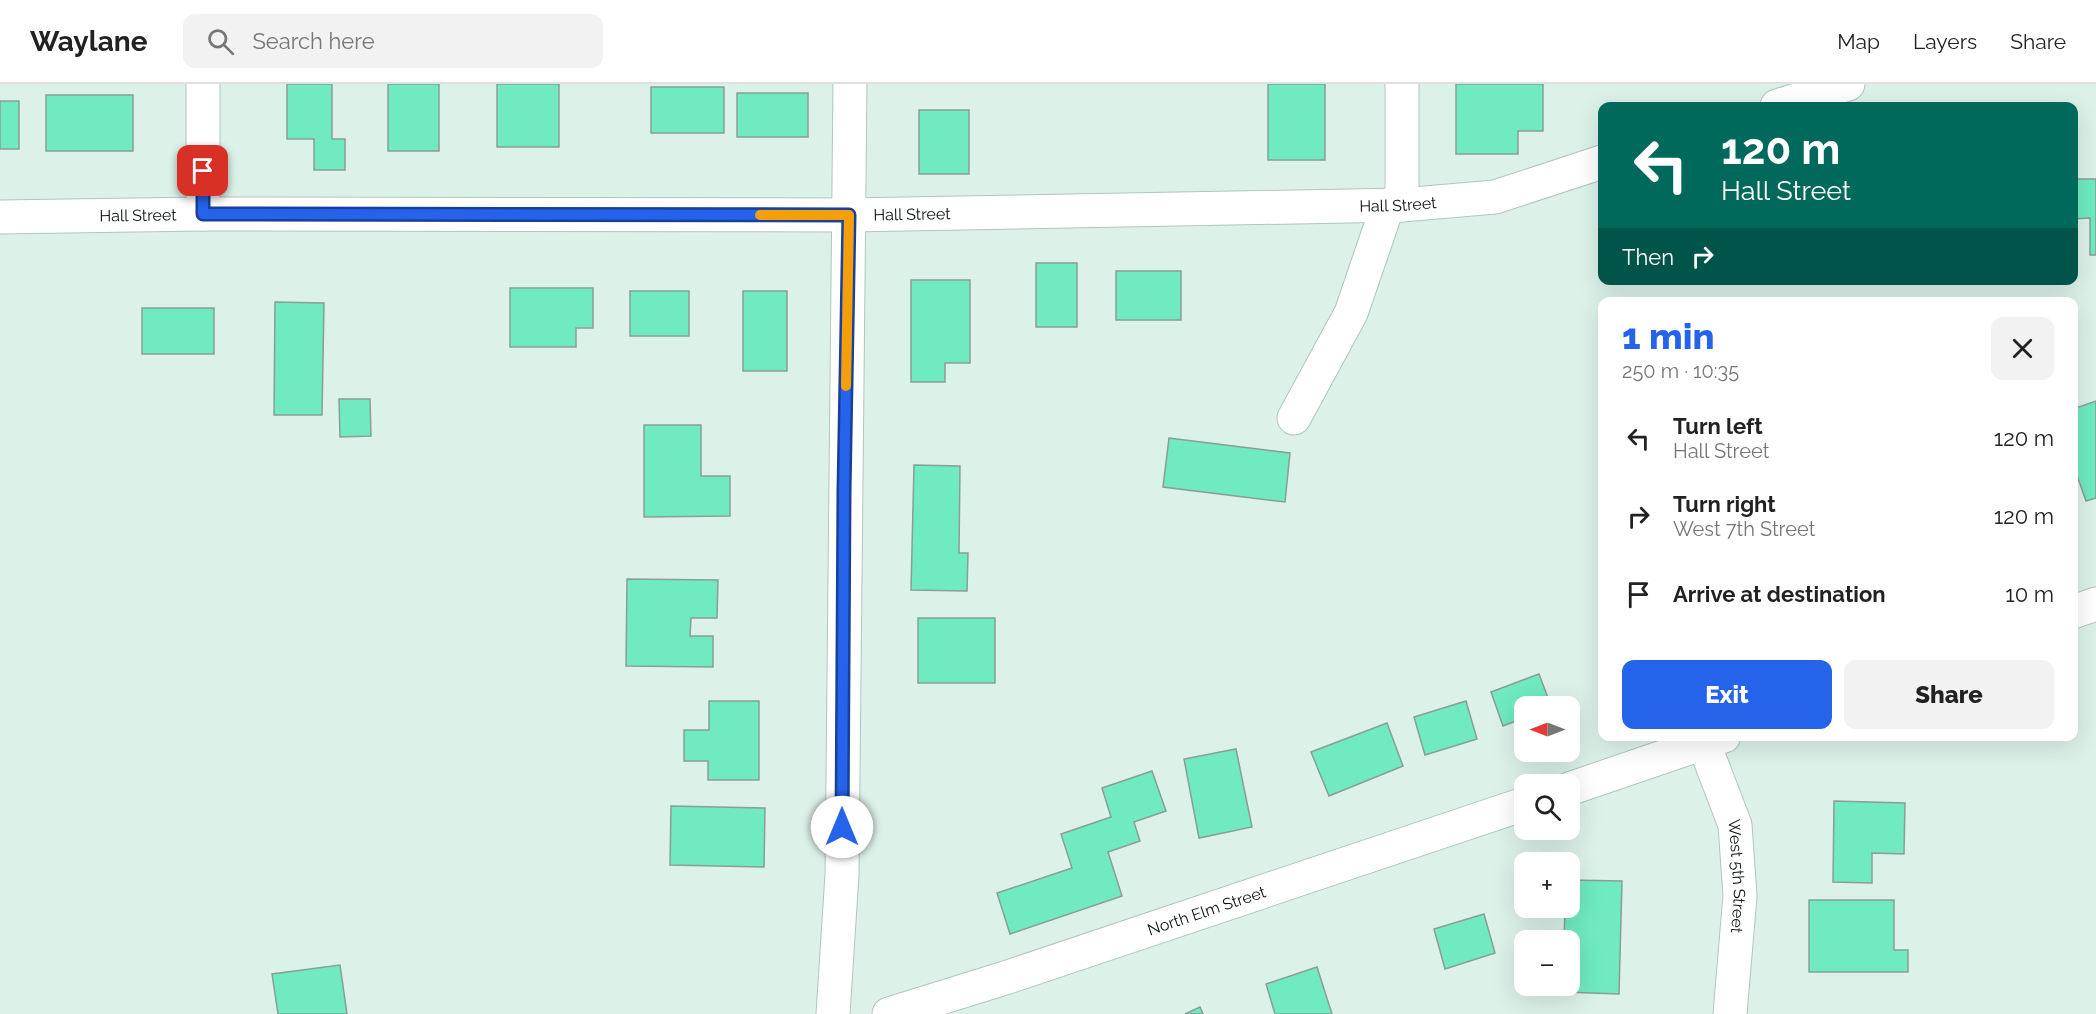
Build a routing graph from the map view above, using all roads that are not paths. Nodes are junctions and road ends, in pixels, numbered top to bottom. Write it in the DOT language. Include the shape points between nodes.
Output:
graph roads {
  1 [pos="203,84"];
  2 [pos="850,84"];
  3 [pos="1402,84"];
  4 [pos="1848,84"];
  5 [pos="1791,102"];
  6 [pos="1598,163"];
  7 [pos="1395,205"];
  8 [pos="203,214"];
  9 [pos="849,215"];
  10 [pos="0,217"];
  11 [pos="1294,418"];
  12 [pos="2096,604"];
  13 [pos="2078,610"];
  14 [pos="1711,741"];
  15 [pos="1714,741"];
  16 [pos="1580,785"];
  17 [pos="1514,807"];
  18 [pos="833,1014"];
  19 [pos="889,1014"];
  20 [pos="1730,1014"];
  1 -- 8 [label="street"];
  2 -- 9 [label="street"];
  3 -- 7 [label="street"];
  4 -- 5 [label="street"];
  6 -- 7 [label="street, Hall Street" via="1495,197"];
  7 -- 9 [label="street, Hall Street"];
  7 -- 11 [label="street" via="1351,313"];
  8 -- 9 [label="street, Hall Street"];
  8 -- 10 [label="street, Hall Street"];
  9 -- 18 [label="street" via="842,875"];
  12 -- 13 [label="street"];
  14 -- 16 [label="street"];
  15 -- 20 [label="street, West 5th Street" via="1735,825 1740,896"];
  17 -- 19 [label="street, North Elm Street"];
}
